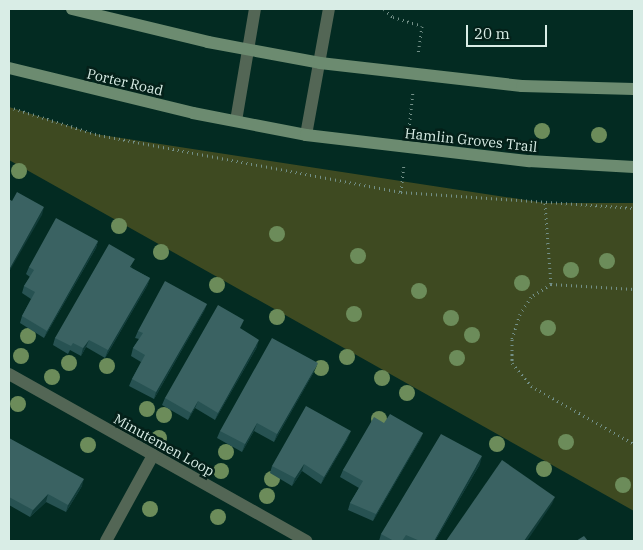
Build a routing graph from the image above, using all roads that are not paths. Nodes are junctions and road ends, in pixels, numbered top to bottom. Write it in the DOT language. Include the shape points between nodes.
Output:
graph roads {
  1 [pos="72,9"];
  2 [pos="256,9"];
  3 [pos="329,9"];
  4 [pos="248,50"];
  5 [pos="320,63"];
  6 [pos="9,68"];
  7 [pos="634,89"];
  8 [pos="236,121"];
  9 [pos="306,134"];
  10 [pos="634,167"];
  11 [pos="9,374"];
  12 [pos="153,455"];
  13 [pos="106,541"];
  14 [pos="306,541"];
  1 -- 4 [label="main road"];
  2 -- 4 [label="street"];
  3 -- 5 [label="street"];
  4 -- 5 [label="main road"];
  4 -- 8 [label="street"];
  5 -- 7 [label="main road" via="522,86"];
  5 -- 9 [label="street"];
  6 -- 8 [label="main road, Porter Road"];
  8 -- 9 [label="main road, Porter Road"];
  9 -- 10 [label="main road, Hamlin Groves Trail" via="406,149"];
  11 -- 12 [label="street, Minutemen Loop"];
  12 -- 13 [label="street"];
  12 -- 14 [label="street, Minutemen Loop"];
}
